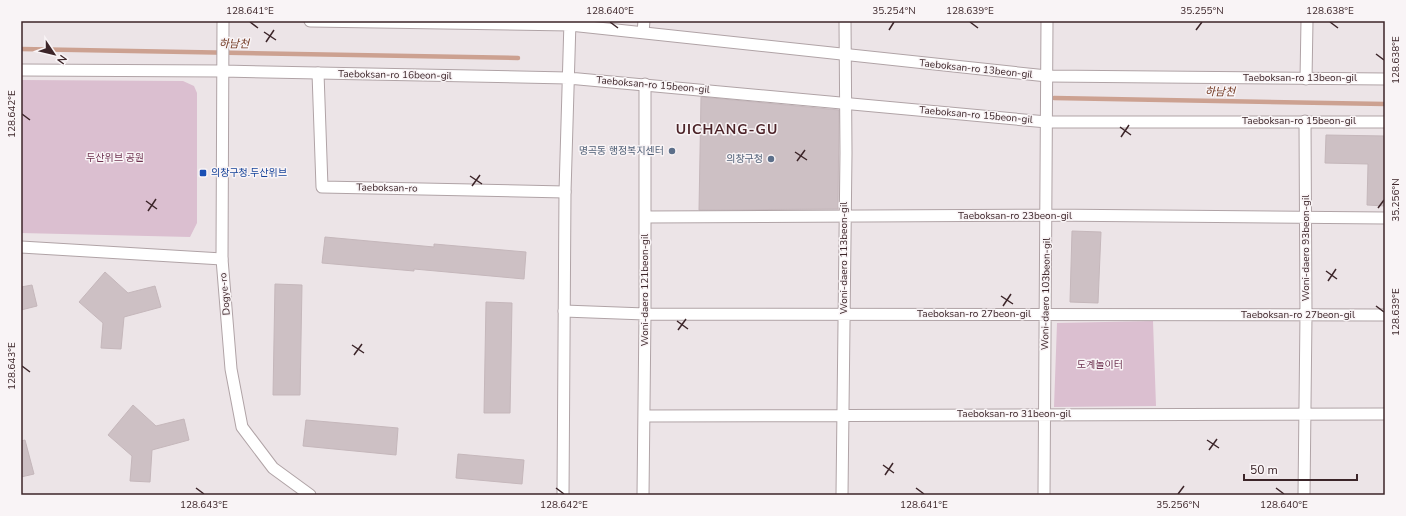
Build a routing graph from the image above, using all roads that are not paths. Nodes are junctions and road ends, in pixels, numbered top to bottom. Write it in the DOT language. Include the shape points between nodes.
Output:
graph roads {
  1 [pos="310,21"];
  2 [pos="340,21"];
  3 [pos="844,21"];
  4 [pos="1047,21"];
  5 [pos="1307,21"];
  6 [pos="443,22"];
  7 [pos="223,24"];
  8 [pos="569,26"];
  9 [pos="644,26"];
  10 [pos="844,55"];
  11 [pos="222,67"];
  12 [pos="21,70"];
  13 [pos="318,73"];
  14 [pos="568,75"];
  15 [pos="1047,76"];
  16 [pos="1306,79"];
  17 [pos="1385,79"];
  18 [pos="645,84"];
  19 [pos="844,103"];
  20 [pos="1305,121"];
  21 [pos="1047,122"];
  22 [pos="1385,122"];
  23 [pos="565,192"];
  24 [pos="1046,215"];
  25 [pos="844,216"];
  26 [pos="644,217"];
  27 [pos="1306,218"];
  28 [pos="1385,218"];
  29 [pos="21,247"];
  30 [pos="222,259"];
  31 [pos="564,311"];
  32 [pos="844,313"];
  33 [pos="645,314"];
  34 [pos="1046,314"];
  35 [pos="1306,315"];
  36 [pos="1385,315"];
  37 [pos="1044,414"];
  38 [pos="1306,414"];
  39 [pos="1385,414"];
  40 [pos="843,415"];
  41 [pos="644,416"];
  42 [pos="310,495"];
  43 [pos="563,495"];
  44 [pos="643,495"];
  45 [pos="842,495"];
  46 [pos="1044,495"];
  47 [pos="1304,495"];
  1 -- 2 [label="street, Taeboksan-ro 13beon-gil"];
  2 -- 6 [label="street, Taeboksan-ro 13beon-gil"];
  3 -- 10 [label="street, Woni-daero 113beon-gil"];
  4 -- 15 [label="street, Woni-daero 103beon-gil"];
  5 -- 16 [label="street"];
  6 -- 8 [label="street, Taeboksan-ro 13beon-gil"];
  7 -- 11 [label="street, Dogye-ro"];
  8 -- 9 [label="street, Taeboksan-ro 13beon-gil"];
  8 -- 14 [label="street"];
  9 -- 10 [label="street, Taeboksan-ro 13beon-gil"];
  10 -- 15 [label="street, Taeboksan-ro 13beon-gil"];
  10 -- 19 [label="street, Woni-daero 113beon-gil"];
  11 -- 12 [label="street, Taeboksan-ro 16beon-gil"];
  11 -- 13 [label="street, Taeboksan-ro 16beon-gil"];
  11 -- 30 [label="street, Dogye-ro"];
  13 -- 14 [label="street, Taeboksan-ro 16beon-gil"];
  13 -- 23 [label="street, Taeboksan-ro" via="322,187"];
  14 -- 18 [label="street, Taeboksan-ro 15beon-gil"];
  14 -- 23 [label="street"];
  15 -- 16 [label="street, Taeboksan-ro 13beon-gil"];
  15 -- 21 [label="street, Woni-daero 103beon-gil"];
  16 -- 17 [label="street, Taeboksan-ro 13beon-gil"];
  18 -- 19 [label="street, Taeboksan-ro 15beon-gil"];
  18 -- 26 [label="street, Woni-daero 121beon-gil"];
  19 -- 21 [label="street, Taeboksan-ro 15beon-gil"];
  19 -- 25 [label="street, Woni-daero 113beon-gil"];
  20 -- 21 [label="street, Taeboksan-ro 15beon-gil"];
  20 -- 22 [label="street, Taeboksan-ro 15beon-gil"];
  20 -- 27 [label="street, Woni-daero 93beon-gil"];
  21 -- 24 [label="street, Woni-daero 103beon-gil"];
  23 -- 31 [label="street"];
  24 -- 25 [label="street, Taeboksan-ro 23beon-gil"];
  24 -- 27 [label="street, Taeboksan-ro 23beon-gil"];
  24 -- 34 [label="street, Woni-daero 103beon-gil"];
  25 -- 26 [label="street, Taeboksan-ro 23beon-gil"];
  25 -- 32 [label="street, Woni-daero 113beon-gil"];
  26 -- 33 [label="street, Woni-daero 121beon-gil"];
  27 -- 28 [label="street, Taeboksan-ro 23beon-gil"];
  27 -- 35 [label="street, Woni-daero 93beon-gil"];
  29 -- 30 [label="street"];
  30 -- 42 [label="street, Dogye-ro" via="231,369 242,427 272,468"];
  31 -- 33 [label="street, Taeboksan-ro 27beon-gil"];
  31 -- 43 [label="street"];
  32 -- 33 [label="street, Taeboksan-ro 27beon-gil"];
  32 -- 34 [label="street, Taeboksan-ro 27beon-gil"];
  32 -- 40 [label="street, Woni-daero 113beon-gil"];
  33 -- 41 [label="street, Woni-daero 121beon-gil"];
  34 -- 35 [label="street, Taeboksan-ro 27beon-gil"];
  34 -- 37 [label="street, Woni-daero 103beon-gil"];
  35 -- 36 [label="street, Taeboksan-ro 27beon-gil"];
  35 -- 38 [label="street, Woni-daero 93beon-gil"];
  37 -- 38 [label="street, Taeboksan-ro 31beon-gil"];
  37 -- 40 [label="street, Taeboksan-ro 31beon-gil"];
  37 -- 46 [label="street, Woni-daero 103beon-gil"];
  38 -- 39 [label="street, Taeboksan-ro 31beon-gil"];
  38 -- 47 [label="street, Woni-daero 93beon-gil"];
  40 -- 41 [label="street, Taeboksan-ro 31beon-gil"];
  40 -- 45 [label="street, Woni-daero 113beon-gil"];
  41 -- 44 [label="street, Woni-daero 121beon-gil"];
}
